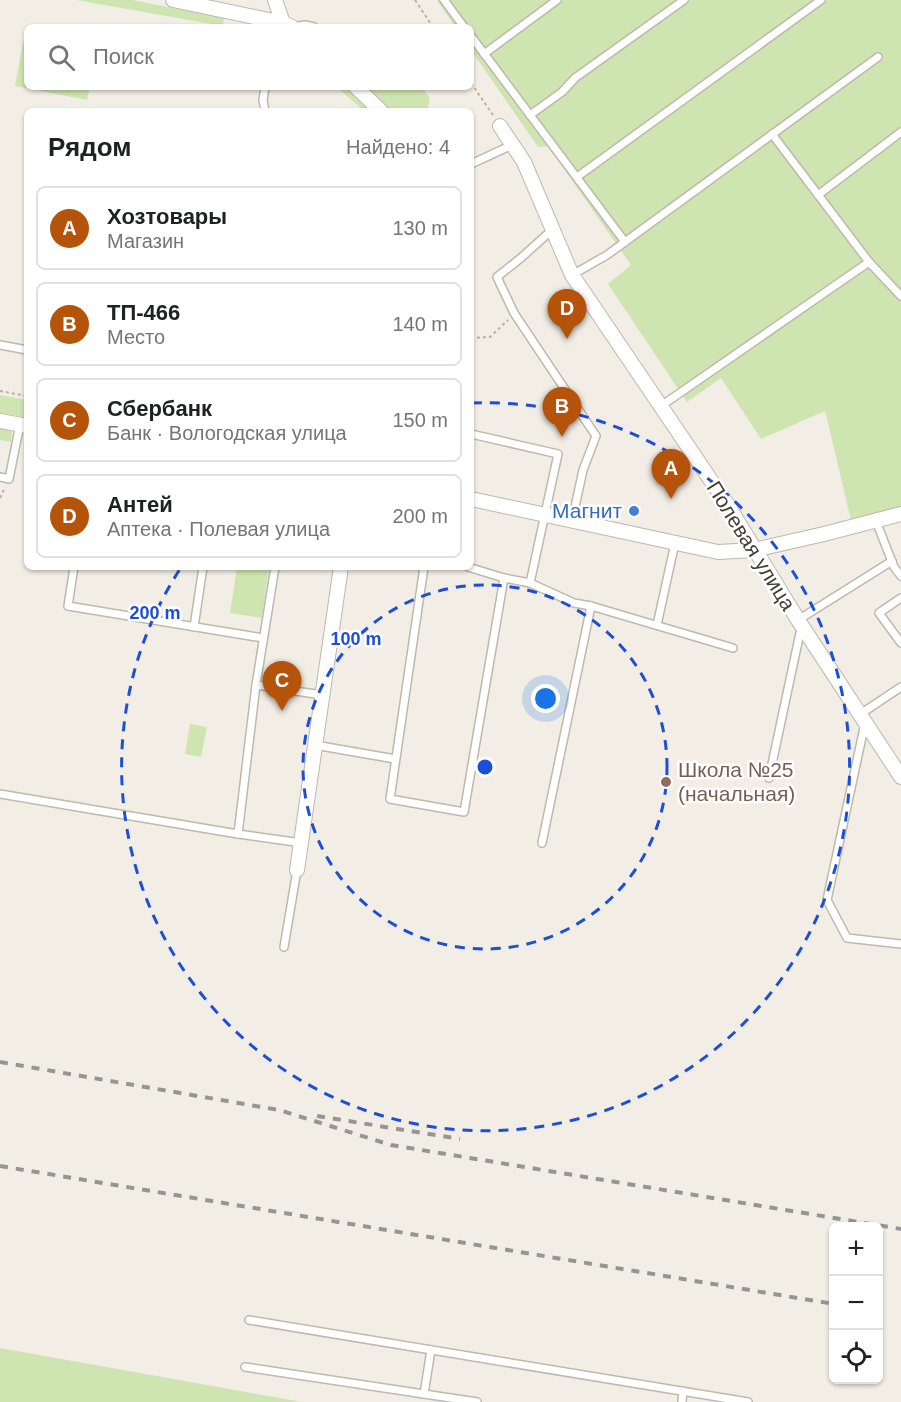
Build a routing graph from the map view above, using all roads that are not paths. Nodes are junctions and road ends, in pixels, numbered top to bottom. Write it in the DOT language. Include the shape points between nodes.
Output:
graph roads {
  1 [pos="173,0"];
  2 [pos="274,0"];
  3 [pos="444,0"];
  4 [pos="557,0"];
  5 [pos="684,0"];
  6 [pos="821,0"];
  7 [pos="279,24"];
  8 [pos="283,24"];
  9 [pos="462,24"];
  10 [pos="474,40"];
  11 [pos="484,54"];
  12 [pos="878,57"];
  13 [pos="265,90"];
  14 [pos="359,90"];
  15 [pos="264,108"];
  16 [pos="378,108"];
  17 [pos="530,115"];
  18 [pos="500,126"];
  19 [pos="901,132"];
  20 [pos="772,134"];
  21 [pos="512,145"];
  22 [pos="474,163"];
  23 [pos="577,177"];
  24 [pos="818,195"];
  25 [pos="554,228"];
  26 [pos="625,242"];
  27 [pos="869,262"];
  28 [pos="572,275"];
  29 [pos="901,296"];
  30 [pos="0,345"];
  31 [pos="24,349"];
  32 [pos="661,406"];
  33 [pos="0,421"];
  34 [pos="23,425"];
  35 [pos="474,435"];
  36 [pos="0,477"];
  37 [pos="474,500"];
  38 [pos="901,514"];
  39 [pos="544,516"];
  40 [pos="572,521"];
  41 [pos="876,521"];
  42 [pos="675,543"];
  43 [pos="754,550"];
  44 [pos="892,561"];
  45 [pos="474,569"];
  46 [pos="74,570"];
  47 [pos="203,570"];
  48 [pos="274,570"];
  49 [pos="341,570"];
  50 [pos="424,570"];
  51 [pos="901,576"];
  52 [pos="504,578"];
  53 [pos="530,583"];
  54 [pos="901,598"];
  55 [pos="591,606"];
  56 [pos="800,623"];
  57 [pos="657,625"];
  58 [pos="194,627"];
  59 [pos="263,638"];
  60 [pos="901,643"];
  61 [pos="733,648"];
  62 [pos="256,685"];
  63 [pos="901,687"];
  64 [pos="322,694"];
  65 [pos="862,719"];
  66 [pos="315,745"];
  67 [pos="395,759"];
  68 [pos="901,777"];
  69 [pos="769,778"];
  70 [pos="0,794"];
  71 [pos="238,834"];
  72 [pos="302,843"];
  73 [pos="542,843"];
  74 [pos="297,870"];
  75 [pos="901,944"];
  76 [pos="284,947"];
  77 [pos="249,1320"];
  78 [pos="431,1350"];
  79 [pos="245,1367"];
  80 [pos="683,1391"];
  81 [pos="424,1394"];
  82 [pos="477,1402"];
  83 [pos="682,1402"];
  84 [pos="747,1402"];
  1 -- 7 [label="street"];
  2 -- 8 [label="street"];
  3 -- 9 [label="lane"];
  4 -- 11 [label="lane"];
  5 -- 17 [label="lane"];
  6 -- 23 [label="lane"];
  10 -- 11 [label="lane"];
  11 -- 17 [label="lane"];
  12 -- 20 [label="lane"];
  13 -- 15 [label="lane"];
  14 -- 16 [label="street"];
  17 -- 23 [label="lane"];
  18 -- 21 [label="street, Полевая улица"];
  19 -- 24 [label="lane"];
  20 -- 24 [label="lane"];
  20 -- 26 [label="lane"];
  21 -- 22 [label="lane"];
  21 -- 25 [label="street, Полевая улица" via="524,162"];
  23 -- 26 [label="lane"];
  24 -- 27 [label="lane"];
  25 -- 28 [label="street, Полевая улица"];
  25 -- 40 [label="lane" via="497,277 514,313 596,436 583,470"];
  26 -- 28 [label="lane"];
  27 -- 29 [label="lane"];
  27 -- 32 [label="lane"];
  28 -- 32 [label="street, Полевая улица"];
  30 -- 31 [label="lane"];
  32 -- 43 [label="street, Полевая улица"];
  33 -- 34 [label="street"];
  34 -- 36 [label="lane" via="9,479"];
  35 -- 39 [label="lane" via="558,454"];
  37 -- 39 [label="street"];
  38 -- 41 [label="street"];
  39 -- 40 [label="street"];
  39 -- 53 [label="lane"];
  40 -- 42 [label="street"];
  41 -- 43 [label="street"];
  41 -- 44 [label="lane"];
  42 -- 43 [label="street" via="718,552"];
  42 -- 57 [label="lane"];
  43 -- 56 [label="street, Полевая улица"];
  44 -- 51 [label="lane"];
  44 -- 56 [label="lane"];
  45 -- 52 [label="lane"];
  46 -- 58 [label="lane" via="68,606"];
  47 -- 58 [label="lane"];
  48 -- 59 [label="lane"];
  49 -- 64 [label="street"];
  50 -- 67 [label="lane"];
  52 -- 53 [label="lane"];
  52 -- 67 [label="lane" via="465,812 390,799"];
  53 -- 55 [label="lane" via="574,603"];
  54 -- 60 [label="lane" via="879,613"];
  55 -- 57 [label="lane"];
  55 -- 73 [label="lane"];
  56 -- 65 [label="street, Полевая улица"];
  56 -- 69 [label="lane"];
  57 -- 61 [label="lane"];
  58 -- 59 [label="lane"];
  59 -- 62 [label="lane"];
  62 -- 64 [label="lane"];
  62 -- 71 [label="lane"];
  63 -- 65 [label="lane"];
  64 -- 66 [label="street"];
  65 -- 68 [label="street, Полевая улица"];
  65 -- 75 [label="lane" via="827,900 847,938"];
  66 -- 67 [label="lane"];
  66 -- 72 [label="street"];
  70 -- 71 [label="lane"];
  71 -- 72 [label="lane"];
  72 -- 74 [label="street"];
  74 -- 76 [label="lane"];
  77 -- 78 [label="lane"];
  78 -- 80 [label="lane"];
  78 -- 81 [label="lane"];
  79 -- 81 [label="lane"];
  80 -- 83 [label="lane"];
  80 -- 84 [label="lane"];
  81 -- 82 [label="lane"];
}
